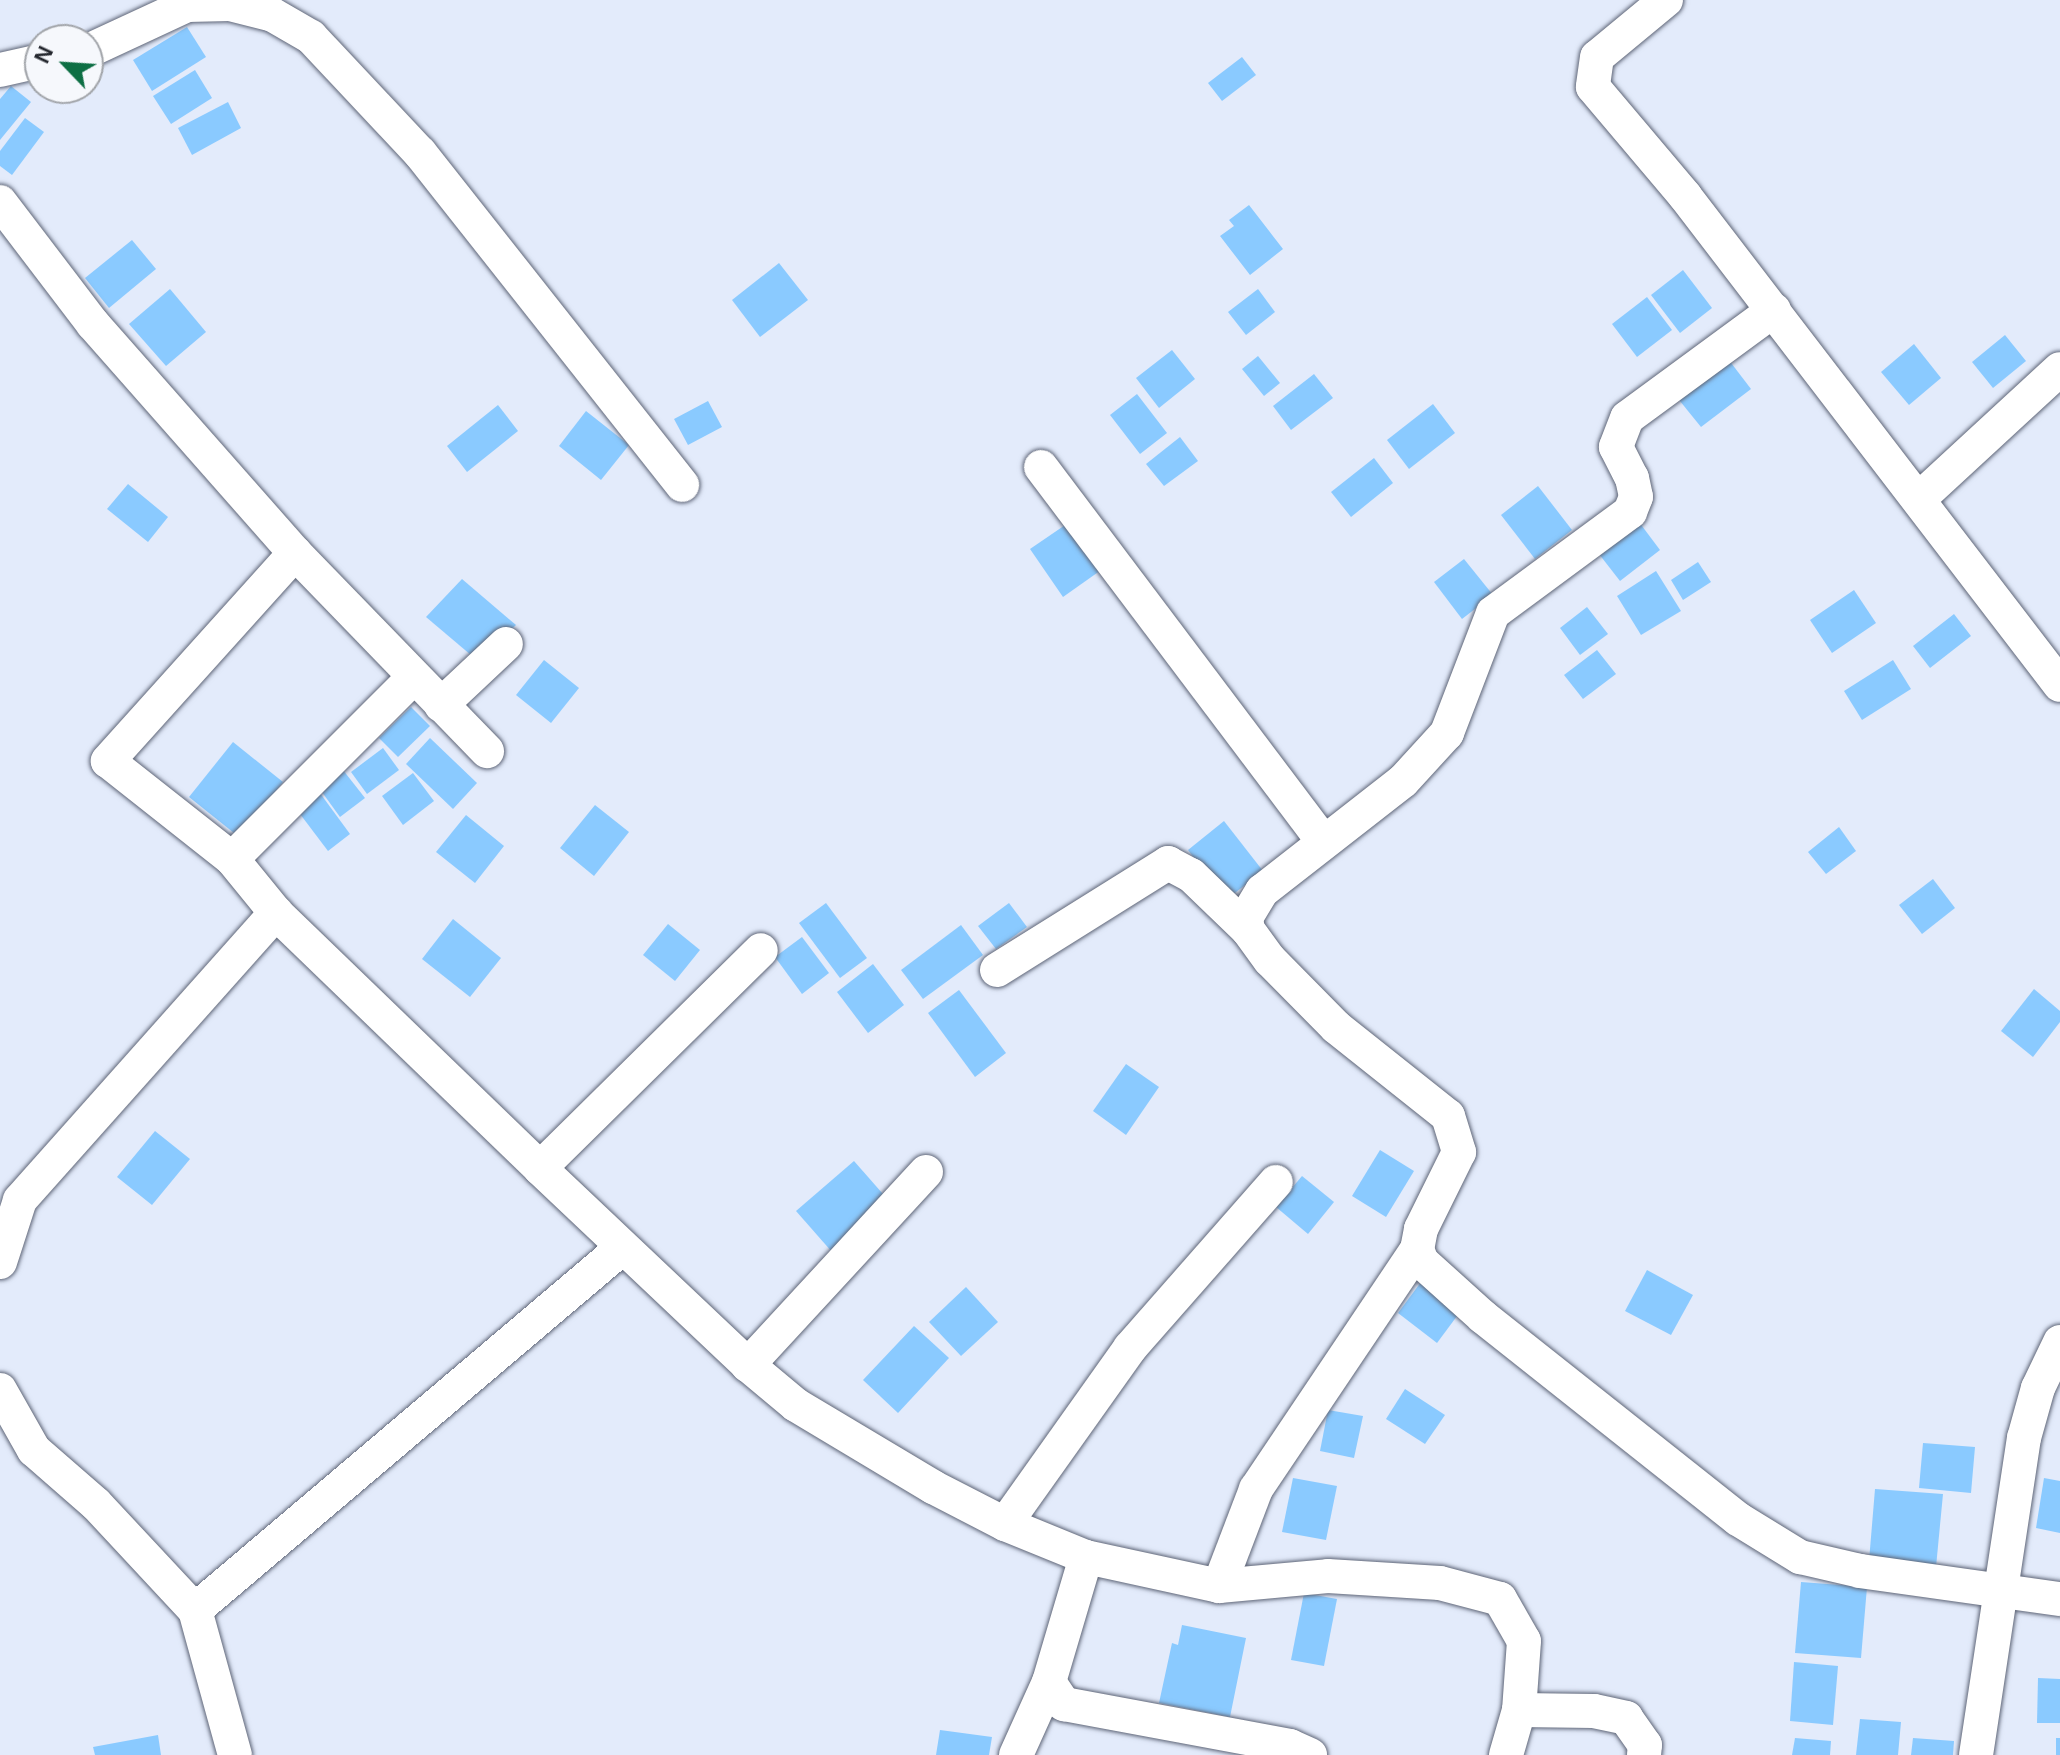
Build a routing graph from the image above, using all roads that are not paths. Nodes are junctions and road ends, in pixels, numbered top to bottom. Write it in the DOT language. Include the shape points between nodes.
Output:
graph roads {
  1 [pos="1666,0"];
  2 [pos="104,44"];
  3 [pos="24,65"];
  4 [pos="0,70"];
  5 [pos="0,202"];
  6 [pos="1774,310"];
  7 [pos="2060,369"];
  8 [pos="1041,467"];
  9 [pos="682,485"];
  10 [pos="1920,498"];
  11 [pos="295,553"];
  12 [pos="506,644"];
  13 [pos="414,677"];
  14 [pos="2060,685"];
  15 [pos="441,705"];
  16 [pos="487,751"];
  17 [pos="1323,841"];
  18 [pos="232,859"];
  19 [pos="276,913"];
  20 [pos="1248,930"];
  21 [pos="761,950"];
  22 [pos="997,970"];
  23 [pos="540,1168"];
  24 [pos="926,1172"];
  25 [pos="1276,1182"];
  26 [pos="622,1248"];
  27 [pos="1417,1249"];
  28 [pos="0,1262"];
  29 [pos="2060,1342"];
  30 [pos="748,1365"];
  31 [pos="0,1390"];
  32 [pos="2049,1392"];
  33 [pos="1005,1524"];
  34 [pos="1086,1557"];
  35 [pos="1219,1586"];
  36 [pos="2003,1593"];
  37 [pos="2060,1599"];
  38 [pos="195,1610"];
  39 [pos="1049,1682"];
  40 [pos="1519,1710"];
  41 [pos="235,1755"];
  42 [pos="1016,1755"];
  43 [pos="1310,1755"];
  44 [pos="1506,1755"];
  45 [pos="1644,1755"];
  46 [pos="1976,1755"];
  1 -- 6 [label="street" via="1597,57 1593,87"];
  2 -- 9 [label="street" via="187,5 230,4 273,15 311,37 420,153"];
  3 -- 4 [label="street"];
  5 -- 11 [label="street" via="93,324"];
  6 -- 10 [label="street"];
  6 -- 17 [label="street" via="1627,418 1616,447 1632,478 1636,497 1630,512 1493,613 1447,733 1403,781"];
  7 -- 10 [label="street"];
  8 -- 17 [label="street"];
  10 -- 14 [label="street"];
  11 -- 13 [label="street"];
  11 -- 18 [label="street" via="108,761"];
  12 -- 15 [label="street"];
  13 -- 15 [label="street"];
  13 -- 18 [label="street"];
  15 -- 16 [label="street"];
  17 -- 20 [label="street" via="1262,891 1246,918"];
  18 -- 19 [label="street"];
  19 -- 23 [label="street"];
  19 -- 28 [label="street" via="20,1200"];
  20 -- 22 [label="street" via="1191,875 1168,863"];
  20 -- 27 [label="street" via="1336,1027 1436,1103 1456,1128 1455,1165 1421,1229"];
  21 -- 23 [label="street"];
  23 -- 26 [label="street"];
  24 -- 30 [label="street"];
  25 -- 33 [label="street" via="1130,1348"];
  26 -- 30 [label="street"];
  26 -- 38 [label="street"];
  27 -- 35 [label="street" via="1256,1489"];
  27 -- 36 [label="street" via="1422,1262 1483,1317 1636,1441 1774,1542 1823,1565"];
  29 -- 32 [label="street"];
  30 -- 33 [label="street" via="834,1428"];
  31 -- 38 [label="street" via="34,1450 96,1504"];
  32 -- 36 [label="street" via="2024,1438"];
  33 -- 34 [label="street"];
  34 -- 35 [label="street"];
  34 -- 39 [label="street"];
  35 -- 40 [label="street" via="1328,1576 1440,1583 1500,1599 1524,1641"];
  36 -- 37 [label="street"];
  36 -- 46 [label="street"];
  38 -- 41 [label="street"];
  39 -- 42 [label="street"];
  39 -- 43 [label="street" via="1064,1704 1290,1746"];
  40 -- 44 [label="street"];
  40 -- 45 [label="street" via="1594,1711 1626,1718 1645,1745"];
}
